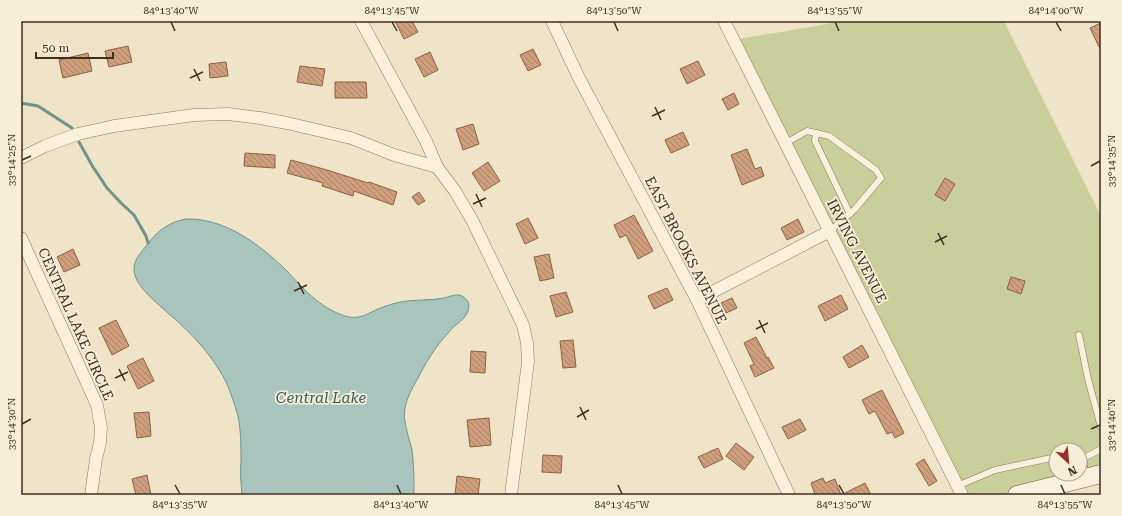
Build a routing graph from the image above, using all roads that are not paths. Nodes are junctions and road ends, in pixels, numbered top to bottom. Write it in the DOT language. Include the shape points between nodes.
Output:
graph roads {
  1 [pos="361,21"];
  2 [pos="552,21"];
  3 [pos="724,21"];
  4 [pos="816,133"];
  5 [pos="786,143"];
  6 [pos="21,158"];
  7 [pos="437,168"];
  8 [pos="850,214"];
  9 [pos="830,231"];
  10 [pos="21,238"];
  11 [pos="697,300"];
  12 [pos="1079,335"];
  13 [pos="1101,428"];
  14 [pos="1101,449"];
  15 [pos="1088,455"];
  16 [pos="1048,459"];
  17 [pos="1093,476"];
  18 [pos="1064,489"];
  19 [pos="960,490"];
  20 [pos="91,495"];
  21 [pos="511,495"];
  22 [pos="789,495"];
  23 [pos="1017,495"];
  1 -- 7 [label="street" via="426,141"];
  2 -- 11 [label="street, EAST BROOKS AVENUE" via="579,78"];
  3 -- 5 [label="street, IRVING AVENUE"];
  4 -- 5 [label="lane" via="807,131"];
  4 -- 8 [label="lane" via="815,141"];
  4 -- 8 [label="lane" via="829,136 876,170 881,178"];
  5 -- 9 [label="street, IRVING AVENUE"];
  6 -- 7 [label="street" via="78,134 114,126 194,115 228,114 287,123 351,138"];
  7 -- 21 [label="street" via="455,191 472,220 523,325 528,362"];
  8 -- 9 [label="lane"];
  9 -- 11 [label="street"];
  9 -- 19 [label="street, IRVING AVENUE"];
  10 -- 20 [label="street, CENTRAL LAKE CIRCLE" via="97,405 101,428 100,443"];
  11 -- 22 [label="street, EAST BROOKS AVENUE"];
  12 -- 13 [label="lane"];
  14 -- 15 [label="lane"];
  16 -- 19 [label="lane" via="995,470"];
  17 -- 18 [label="street"];
  18 -- 23 [label="street"];
}
